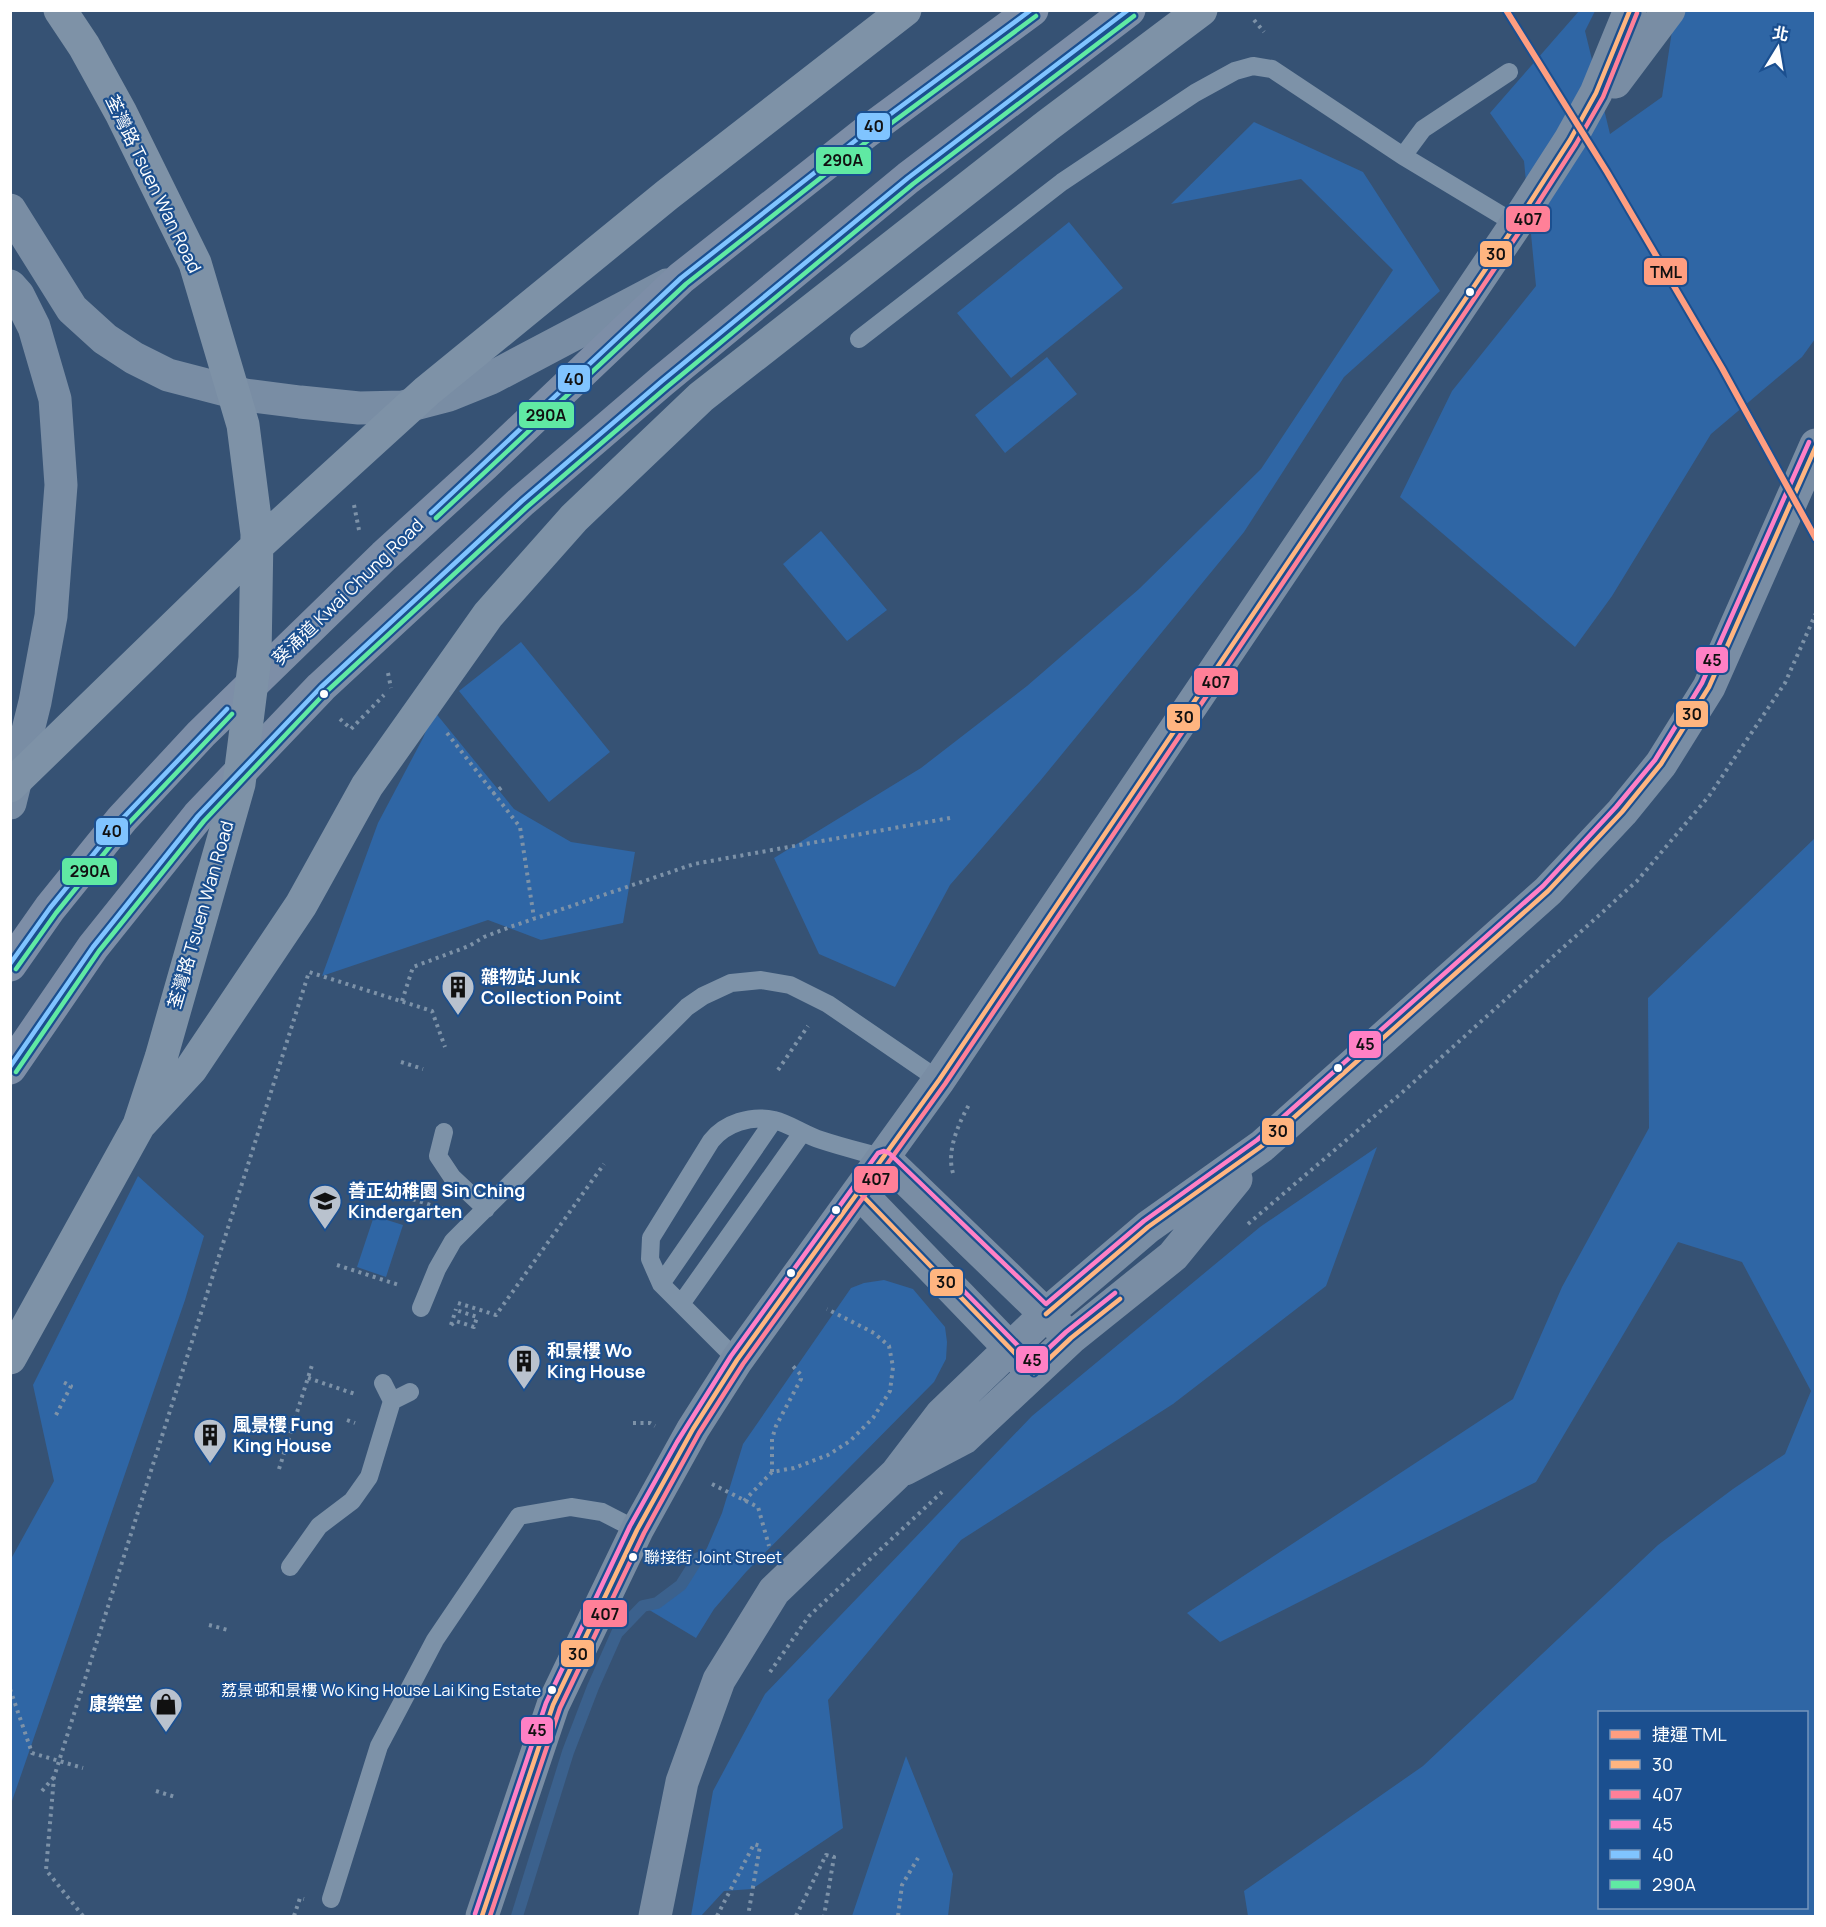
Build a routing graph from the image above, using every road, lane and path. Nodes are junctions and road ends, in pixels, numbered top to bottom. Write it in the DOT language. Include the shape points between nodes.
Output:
graph roads {
  1 [pos="60,10"];
  2 [pos="905,10"];
  3 [pos="1032,10"];
  4 [pos="1129,10"];
  5 [pos="1201,10"];
  6 [pos="1630,10"];
  7 [pos="1669,10"];
  8 [pos="1254,20"];
  9 [pos="1264,32"];
  10 [pos="1509,72"];
  11 [pos="1570,140"];
  12 [pos="1403,156"];
  13 [pos="10,210"];
  14 [pos="1516,224"];
  15 [pos="681,278"];
  16 [pos="10,286"];
  17 [pos="859,339"];
  18 [pos="1815,445"];
  19 [pos="1815,613"];
  20 [pos="391,688"];
  21 [pos="340,719"];
  22 [pos="10,786"];
  23 [pos="502,787"];
  24 [pos="493,794"];
  25 [pos="497,798"];
  26 [pos="10,803"];
  27 [pos="950,818"];
  28 [pos="534,918"];
  29 [pos="10,964"];
  30 [pos="402,1001"];
  31 [pos="806,1030"];
  32 [pos="445,1047"];
  33 [pos="401,1062"];
  34 [pos="10,1068"];
  35 [pos="423,1069"];
  36 [pos="778,1070"];
  37 [pos="939,1080"];
  38 [pos="974,1096"];
  39 [pos="774,1120"];
  40 [pos="139,1125"];
  41 [pos="444,1132"];
  42 [pos="802,1133"];
  43 [pos="1263,1146"];
  44 [pos="884,1158"];
  45 [pos="604,1164"];
  46 [pos="954,1176"];
  47 [pos="363,1183"];
  48 [pos="859,1192"];
  49 [pos="444,1209"];
  50 [pos="486,1209"];
  51 [pos="1244,1229"];
  52 [pos="337,1265"];
  53 [pos="662,1284"];
  54 [pos="399,1285"];
  55 [pos="458,1303"];
  56 [pos="681,1304"];
  57 [pos="827,1309"];
  58 [pos="456,1310"];
  59 [pos="420,1313"];
  60 [pos="1046,1314"];
  61 [pos="1071,1338"];
  62 [pos="1010,1349"];
  63 [pos="10,1358"];
  64 [pos="737,1360"];
  65 [pos="313,1362"];
  66 [pos="791,1364"];
  67 [pos="1034,1373"];
  68 [pos="308,1378"];
  69 [pos="61,1381"];
  70 [pos="383,1383"];
  71 [pos="410,1392"];
  72 [pos="355,1394"];
  73 [pos="392,1401"];
  74 [pos="56,1415"];
  75 [pos="347,1420"];
  76 [pos="355,1423"];
  77 [pos="279,1469"];
  78 [pos="772,1472"];
  79 [pos="896,1474"];
  80 [pos="712,1484"];
  81 [pos="946,1488"];
  82 [pos="744,1501"];
  83 [pos="637,1530"];
  84 [pos="770,1548"];
  85 [pos="290,1567"];
  86 [pos="209,1624"];
  87 [pos="228,1630"];
  88 [pos="764,1680"];
  89 [pos="10,1689"];
  90 [pos="59,1761"];
  91 [pos="83,1768"];
  92 [pos="54,1776"];
  93 [pos="42,1791"];
  94 [pos="156,1791"];
  95 [pos="175,1797"];
  96 [pos="918,1858"];
  97 [pos="331,1899"];
  98 [pos="83,1917"];
  99 [pos="482,1917"];
  100 [pos="655,1917"];
  101 [pos="717,1917"];
  102 [pos="748,1917"];
  103 [pos="796,1917"];
  104 [pos="824,1917"];
  105 [pos="897,1917"];
  1 -- 40 [label="highway, 荃灣路 Tsuen Wan Road" via="121,113 195,263 243,425 257,534 255,658 239,784"];
  2 -- 22 [label="highway" via="667,195 427,391 241,561"];
  3 -- 15 [label="main road, 葵涌道 Kwai Chung Road" via="865,133"];
  4 -- 34 [label="main road" via="908,178 662,381 522,501 321,687 198,816 93,946"];
  5 -- 40 [label="highway" via="701,397 574,518 488,615 367,786 301,905 191,1069"];
  6 -- 11 [label="main road" via="1596,93"];
  7 -- 11 [label="main road"];
  8 -- 9 [label="path"];
  10 -- 12 [label="lane" via="1424,129"];
  11 -- 14 [label="main road"];
  12 -- 14 [label="lane"];
  12 -- 17 [label="lane" via="1272,69 1253,66 1235,71 1195,93 1062,182"];
  13 -- 15 [label="main road" via="72,309 124,352 168,375 245,395 359,408 403,407 449,395 491,378"];
  14 -- 37 [label="main road"];
  15 -- 29 [label="main road, 葵涌道 Kwai Chung Road" via="384,556 201,734 122,819"];
  16 -- 26 [label="main road" via="34,327 55,399 61,485 51,616"];
  18 -- 43 [label="main road" via="1708,687 1660,764 1622,812 1548,891"];
  19 -- 51 [label="path" via="1785,683 1709,796 1637,882"];
  20 -- 21 [label="path" via="351,729"];
  23 -- 24 [label="path"];
  25 -- 28 [label="path" via="520,826"];
  27 -- 28 [label="path" via="694,864"];
  28 -- 30 [label="path" via="413,967"];
  30 -- 32 [label="path" via="432,1011"];
  30 -- 90 [label="path" via="309,972"];
  31 -- 36 [label="path"];
  33 -- 35 [label="path"];
  37 -- 44 [label="main road"];
  37 -- 50 [label="lane" via="828,1004 790,985 761,980 731,983 687,1007"];
  38 -- 46 [label="path" via="954,1141"];
  39 -- 42 [label="lane"];
  39 -- 53 [label="lane"];
  39 -- 53 [label="lane" via="750,1119 732,1124 711,1141 651,1238 650,1259"];
  40 -- 63 [label="highway, 荃灣路 Tsuen Wan Road"];
  41 -- 50 [label="lane" via="438,1156 452,1177"];
  42 -- 44 [label="lane"];
  42 -- 56 [label="lane"];
  43 -- 60 [label="main road" via="1148,1227"];
  43 -- 61 [label="main road" via="1173,1256"];
  44 -- 48 [label="main road"];
  44 -- 60 [label="main road"];
  45 -- 55 [label="path" via="496,1315"];
  47 -- 49 [label="path"];
  48 -- 62 [label="main road"];
  48 -- 64 [label="main road"];
  50 -- 59 [label="lane" via="453,1241"];
  52 -- 54 [label="path"];
  53 -- 56 [label="lane"];
  56 -- 64 [label="lane"];
  57 -- 78 [label="path" via="874,1333 889,1346 893,1367 890,1391 873,1418 850,1441 828,1455"];
  58 -- 58 [label="path" via="477,1317 474,1327 456,1321 451,1325"];
  60 -- 61 [label="main road"];
  60 -- 62 [label="main road"];
  61 -- 67 [label="main road"];
  62 -- 67 [label="main road"];
  62 -- 79 [label="main road" via="941,1415"];
  64 -- 83 [label="main road"];
  65 -- 68 [label="path"];
  66 -- 78 [label="path" via="801,1379 776,1426"];
  67 -- 79 [label="main road" via="964,1438"];
  68 -- 72 [label="path"];
  68 -- 77 [label="path"];
  69 -- 74 [label="path" via="71,1386"];
  70 -- 73 [label="lane"];
  71 -- 73 [label="lane"];
  73 -- 85 [label="lane" via="369,1477 352,1501 319,1526"];
  75 -- 76 [label="path"];
  78 -- 82 [label="path"];
  79 -- 100 [label="main road" via="774,1591 719,1680 682,1782"];
  80 -- 82 [label="path"];
  81 -- 88 [label="path" via="809,1616"];
  82 -- 84 [label="path" via="758,1507"];
  83 -- 97 [label="lane" via="602,1512 571,1507 519,1516 435,1640 379,1746"];
  83 -- 99 [label="main road" via="553,1706"];
  86 -- 87 [label="path"];
  89 -- 90 [label="path" via="32,1752"];
  90 -- 91 [label="path"];
  90 -- 92 [label="path"];
  92 -- 93 [label="path"];
  92 -- 98 [label="path" via="46,1870"];
  94 -- 95 [label="path"];
  96 -- 105 [label="path" via="902,1885"];
  101 -- 102 [label="path" via="754,1844 760,1846"];
  103 -- 104 [label="path" via="826,1855 834,1857"];
}
